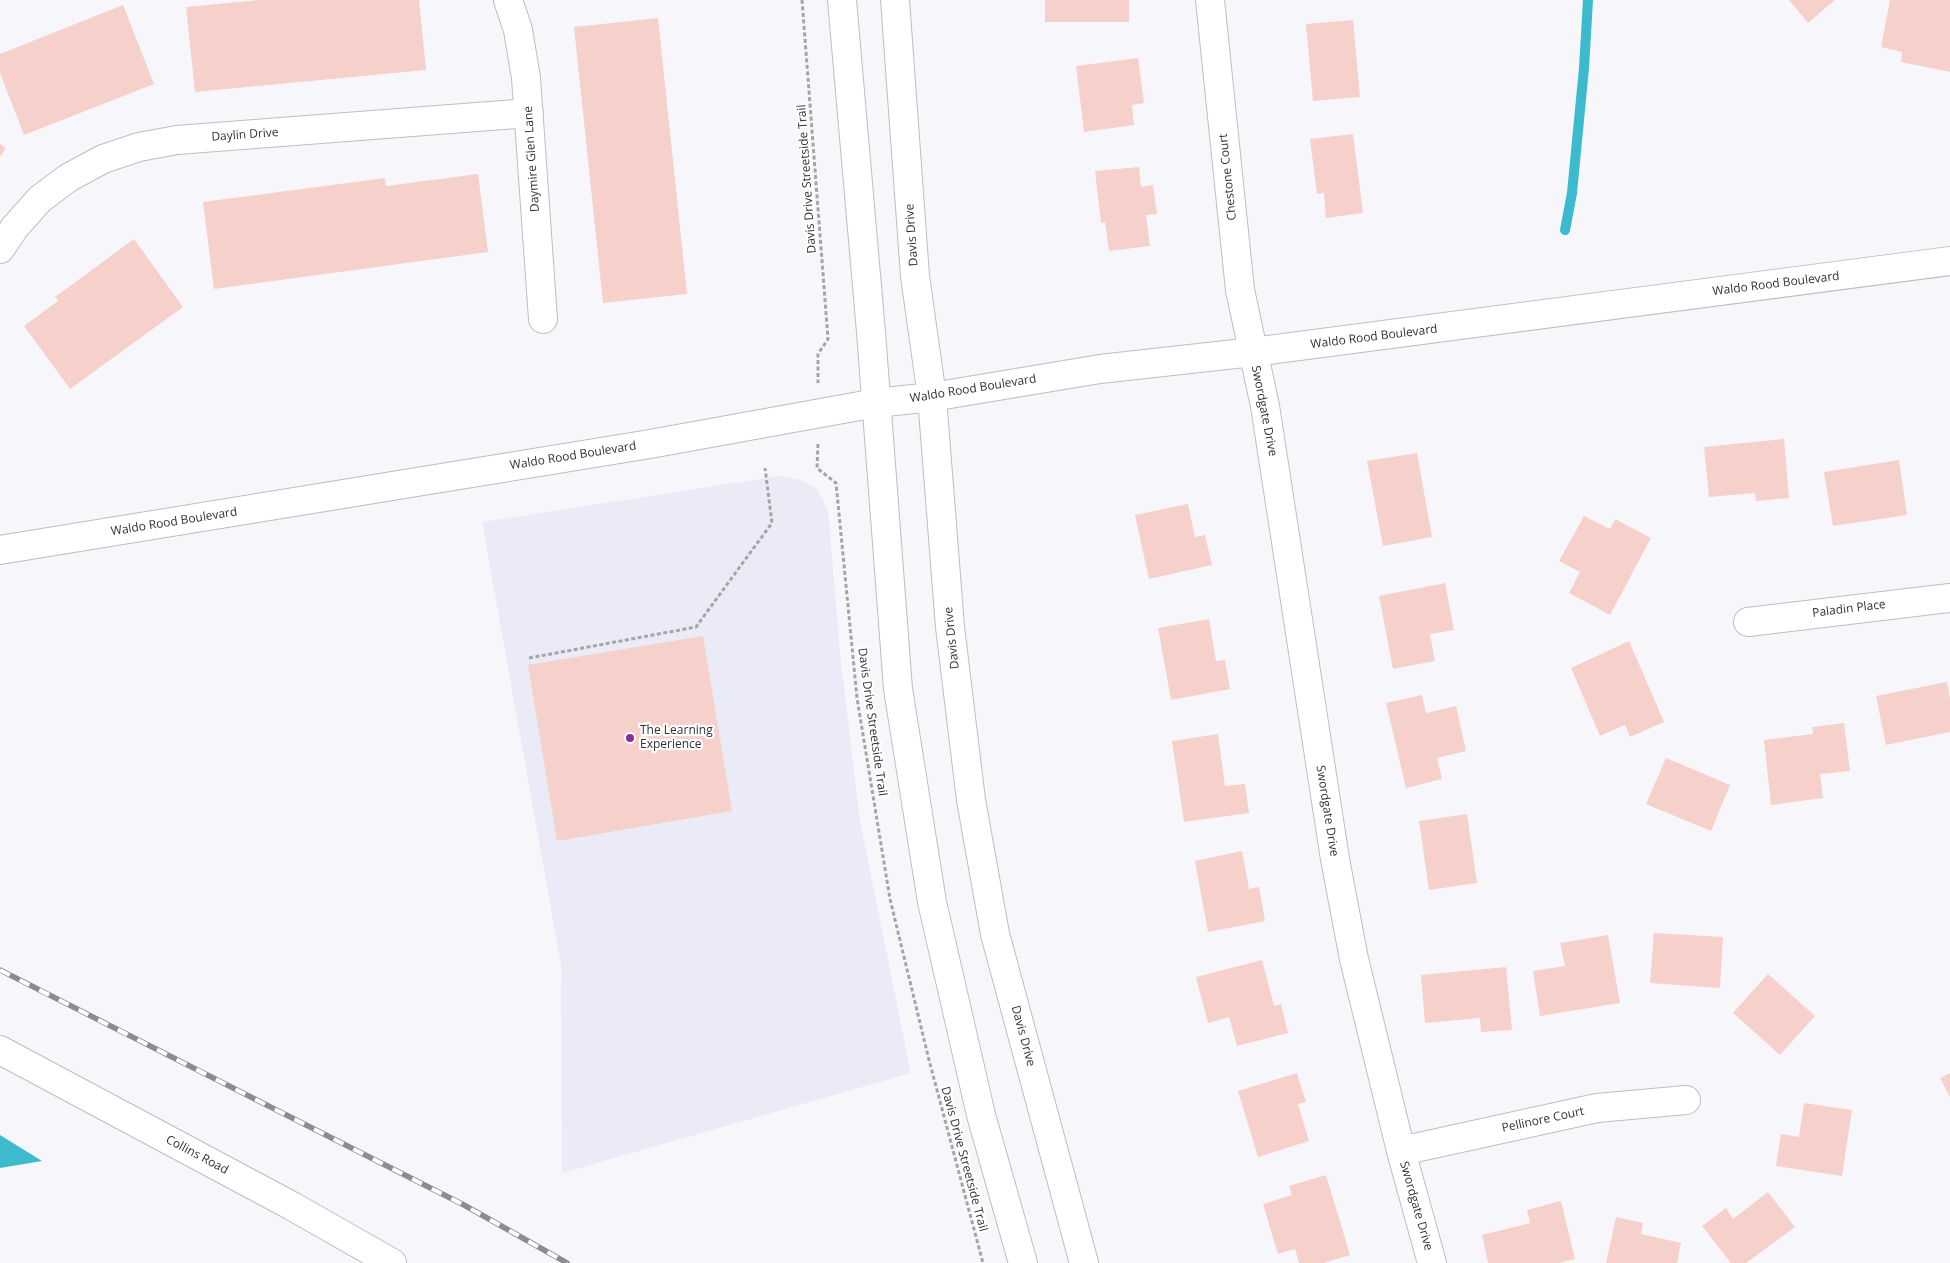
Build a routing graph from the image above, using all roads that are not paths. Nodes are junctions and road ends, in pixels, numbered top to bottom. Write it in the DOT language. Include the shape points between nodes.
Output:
graph roads {
  1 [pos="508,0"];
  2 [pos="842,0"];
  3 [pos="895,0"];
  4 [pos="1210,0"];
  5 [pos="529,113"];
  6 [pos="0,249"];
  7 [pos="1950,261"];
  8 [pos="543,320"];
  9 [pos="1253,352"];
  10 [pos="932,397"];
  11 [pos="876,403"];
  12 [pos="0,550"];
  13 [pos="1950,598"];
  14 [pos="1748,622"];
  15 [pos="0,1050"];
  16 [pos="1686,1100"];
  17 [pos="1400,1150"];
  18 [pos="392,1263"];
  19 [pos="1023,1263"];
  20 [pos="1084,1263"];
  21 [pos="1432,1263"];
  1 -- 5 [label="street, Daymire Glen Lane" via="518,30"];
  2 -- 11 [label="street"];
  3 -- 10 [label="street, Davis Drive" via="915,276"];
  4 -- 9 [label="street, Chestone Court" via="1240,290"];
  5 -- 6 [label="street, Daylin Drive" via="176,140 139,147 103,159 68,178 40,199"];
  5 -- 8 [label="street, Daymire Glen Lane"];
  7 -- 9 [label="street, Waldo Rood Boulevard"];
  9 -- 10 [label="street, Waldo Rood Boulevard" via="1100,369"];
  9 -- 17 [label="street, Swordgate Drive" via="1266,416 1335,859 1354,959"];
  10 -- 11 [label="street, Waldo Rood Boulevard"];
  10 -- 20 [label="street, Davis Drive" via="950,627 971,800 995,934"];
  11 -- 12 [label="street, Waldo Rood Boulevard" via="650,444"];
  11 -- 19 [label="street" via="898,689 932,902 981,1115"];
  13 -- 14 [label="street, Paladin Place"];
  15 -- 18 [label="street, Collins Road"];
  16 -- 17 [label="street, Pellinore Court" via="1597,1108"];
  17 -- 21 [label="street, Swordgate Drive"];
}
